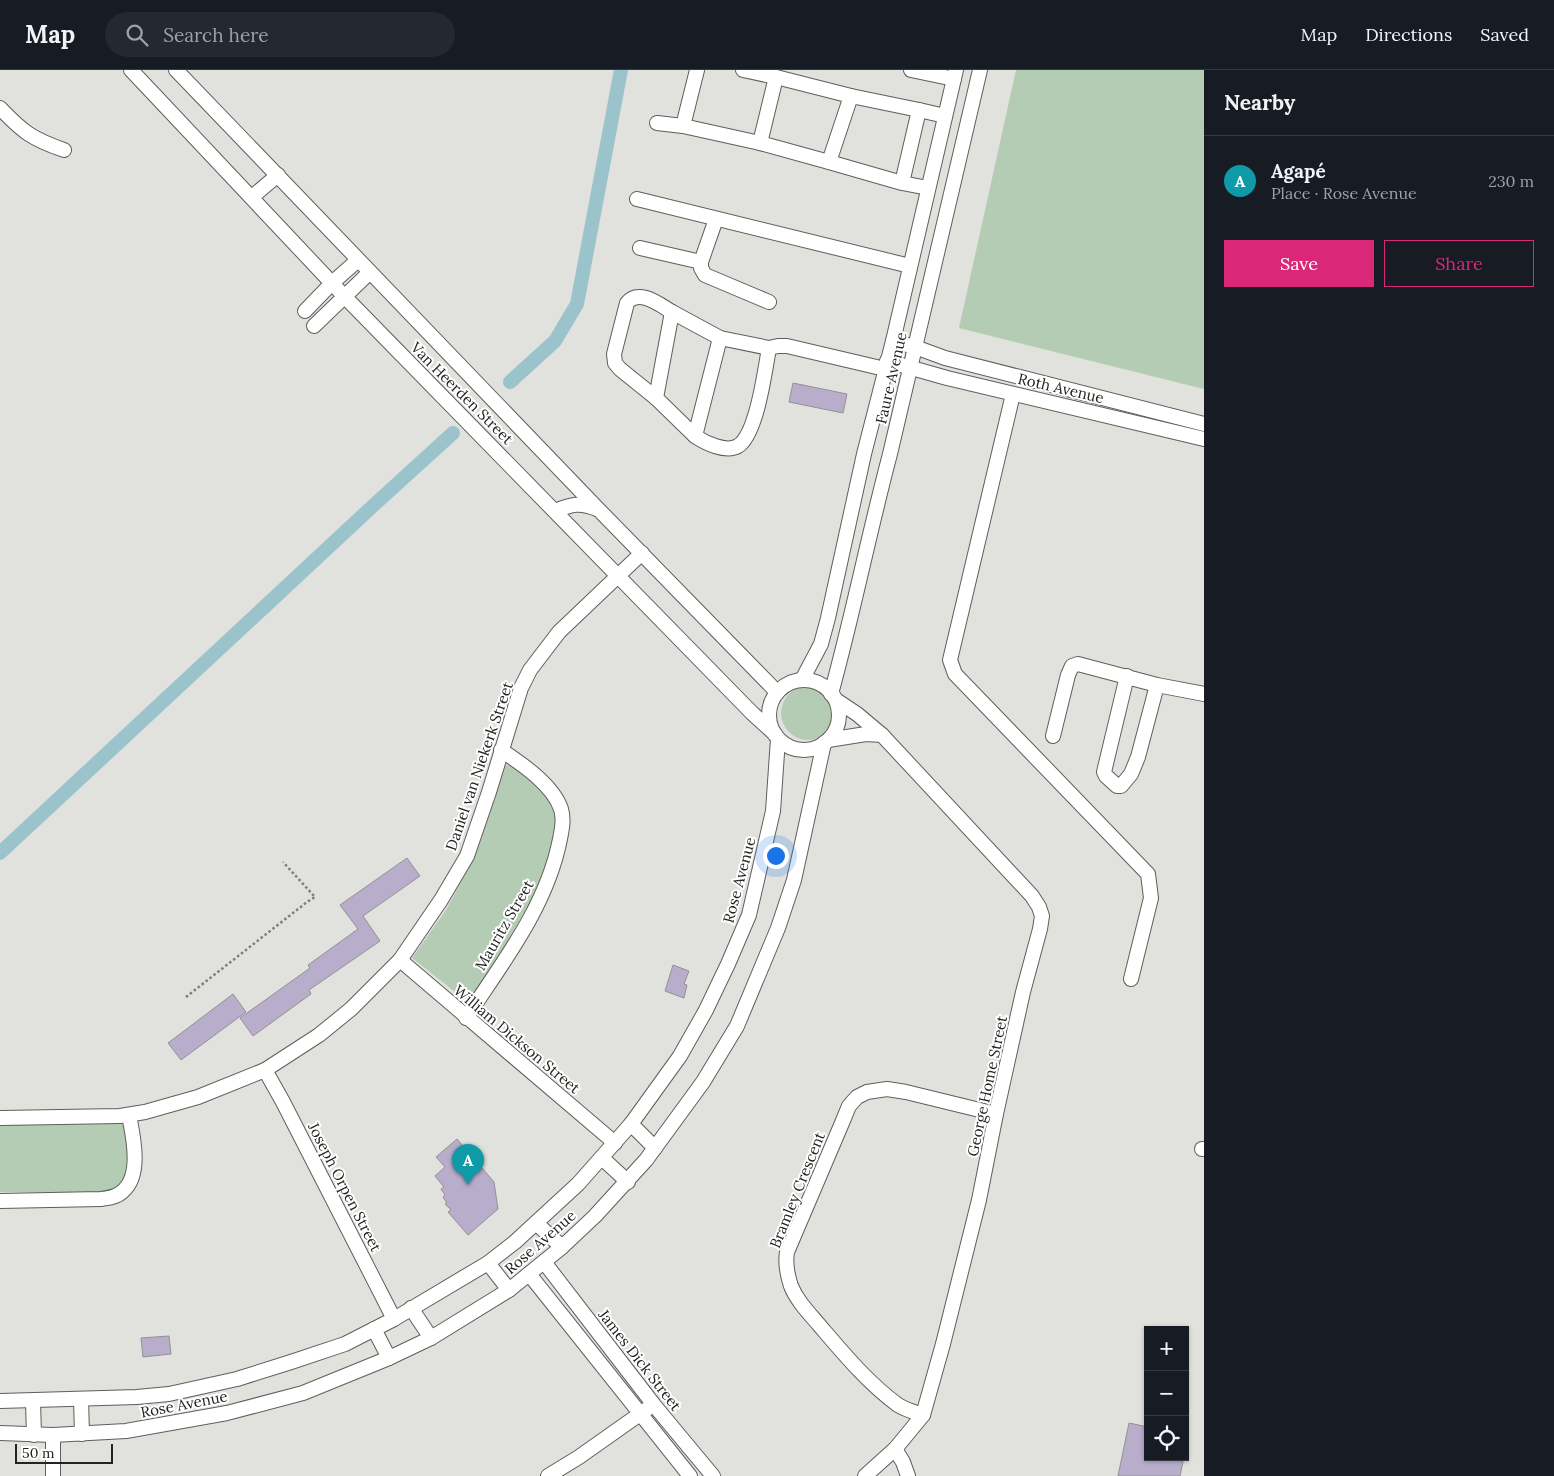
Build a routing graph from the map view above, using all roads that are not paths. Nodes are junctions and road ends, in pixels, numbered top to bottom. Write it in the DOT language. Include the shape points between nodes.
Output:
graph roads {
  1 [pos="131,70"];
  2 [pos="176,70"];
  3 [pos="697,70"];
  4 [pos="743,70"];
  5 [pos="911,70"];
  6 [pos="980,70"];
  7 [pos="955,74"];
  8 [pos="776,77"];
  9 [pos="850,96"];
  10 [pos="0,108"];
  11 [pos="919,110"];
  12 [pos="945,116"];
  13 [pos="658,123"];
  14 [pos="683,126"];
  15 [pos="760,143"];
  16 [pos="64,150"];
  17 [pos="829,162"];
  18 [pos="278,175"];
  19 [pos="902,182"];
  20 [pos="928,188"];
  21 [pos="252,198"];
  22 [pos="637,199"];
  23 [pos="716,219"];
  24 [pos="640,248"];
  25 [pos="358,260"];
  26 [pos="701,262"];
  27 [pos="910,266"];
  28 [pos="370,272"];
  29 [pos="332,283"];
  30 [pos="344,296"];
  31 [pos="769,302"];
  32 [pos="305,311"];
  33 [pos="672,312"];
  34 [pos="314,326"];
  35 [pos="720,338"];
  36 [pos="892,341"];
  37 [pos="915,347"];
  38 [pos="769,348"];
  39 [pos="886,365"];
  40 [pos="910,369"];
  41 [pos="1013,394"];
  42 [pos="656,398"];
  43 [pos="1204,424"];
  44 [pos="695,436"];
  45 [pos="1204,439"];
  46 [pos="599,510"];
  47 [pos="555,511"];
  48 [pos="849,516"];
  49 [pos="874,516"];
  50 [pos="642,553"];
  51 [pos="617,576"];
  52 [pos="1128,676"];
  53 [pos="802,680"];
  54 [pos="1157,685"];
  55 [pos="777,692"];
  56 [pos="1204,694"];
  57 [pos="833,697"];
  58 [pos="882,735"];
  59 [pos="776,736"];
  60 [pos="1053,736"];
  61 [pos="826,742"];
  62 [pos="501,750"];
  63 [pos="400,960"];
  64 [pos="1131,979"];
  65 [pos="466,1018"];
  66 [pos="265,1070"];
  67 [pos="996,1114"];
  68 [pos="129,1115"];
  69 [pos="0,1118"];
  70 [pos="631,1124"];
  71 [pos="615,1143"];
  72 [pos="655,1148"];
  73 [pos="602,1158"];
  74 [pos="628,1182"];
  75 [pos="0,1201"];
  76 [pos="536,1223"];
  77 [pos="562,1248"];
  78 [pos="544,1262"];
  79 [pos="488,1263"];
  80 [pos="529,1274"];
  81 [pos="509,1290"];
  82 [pos="411,1308"];
  83 [pos="394,1319"];
  84 [pos="374,1329"];
  85 [pos="430,1338"];
  86 [pos="390,1358"];
  87 [pos="81,1399"];
  88 [pos="0,1401"];
  89 [pos="33,1401"];
  90 [pos="654,1405"];
  91 [pos="639,1414"];
  92 [pos="923,1415"];
  93 [pos="0,1433"];
  94 [pos="82,1434"];
  95 [pos="34,1435"];
  96 [pos="53,1435"];
  97 [pos="895,1449"];
  98 [pos="53,1476"];
  99 [pos="548,1476"];
  100 [pos="690,1476"];
  101 [pos="713,1476"];
  102 [pos="865,1476"];
  103 [pos="908,1476"];
  1 -- 21 [label="street, Van Heerden Street"];
  2 -- 18 [label="street, Van Heerden Street"];
  3 -- 14 [label="street"];
  4 -- 8 [label="street"];
  5 -- 7 [label="street"];
  6 -- 37 [label="street, Faure Avenue"];
  7 -- 12 [label="street, Faure Avenue"];
  8 -- 9 [label="street"];
  8 -- 15 [label="street"];
  9 -- 11 [label="street"];
  9 -- 17 [label="street"];
  10 -- 16 [label="street" via="22,131"];
  11 -- 12 [label="street"];
  11 -- 19 [label="street"];
  12 -- 20 [label="street, Faure Avenue"];
  13 -- 14 [label="street"];
  14 -- 15 [label="street"];
  15 -- 17 [label="street"];
  17 -- 19 [label="street"];
  18 -- 21 [label="street"];
  18 -- 25 [label="street, Van Heerden Street"];
  19 -- 20 [label="street"];
  20 -- 27 [label="street, Faure Avenue"];
  21 -- 29 [label="street, Van Heerden Street"];
  22 -- 23 [label="street"];
  23 -- 26 [label="street"];
  23 -- 27 [label="street"];
  24 -- 26 [label="street"];
  25 -- 28 [label="street, Van Heerden Street"];
  25 -- 29 [label="street"];
  26 -- 31 [label="street" via="705,275"];
  27 -- 36 [label="street, Faure Avenue"];
  28 -- 30 [label="street"];
  28 -- 46 [label="street, Van Heerden Street"];
  29 -- 30 [label="street, Van Heerden Street"];
  29 -- 32 [label="street"];
  30 -- 34 [label="street"];
  30 -- 47 [label="street, Van Heerden Street"];
  33 -- 35 [label="street, Roth Avenue"];
  33 -- 42 [label="street"];
  33 -- 42 [label="street, Roth Avenue" via="640,296 630,299 614,354 620,369"];
  35 -- 38 [label="street, Roth Avenue"];
  35 -- 44 [label="street"];
  36 -- 37 [label="street, Roth Avenue"];
  36 -- 39 [label="street, Faure Avenue"];
  37 -- 40 [label="street, Faure Avenue"];
  37 -- 43 [label="street, Roth Avenue" via="945,358"];
  38 -- 39 [label="street, Roth Avenue" via="792,347"];
  38 -- 44 [label="street" via="756,416 741,444 728,448"];
  39 -- 40 [label="street, Roth Avenue"];
  39 -- 48 [label="street, Faure Avenue"];
  40 -- 41 [label="street, Roth Avenue"];
  40 -- 49 [label="street, Faure Avenue"];
  41 -- 45 [label="street, Roth Avenue"];
  41 -- 64 [label="street" via="950,660 955,674 1148,874 1151,898"];
  42 -- 44 [label="street"];
  46 -- 47 [label="street" via="586,504"];
  46 -- 50 [label="street, Van Heerden Street"];
  47 -- 51 [label="street, Van Heerden Street"];
  48 -- 49 [label="street"];
  48 -- 53 [label="street, Faure Avenue" via="821,644"];
  49 -- 57 [label="street, Faure Avenue"];
  50 -- 51 [label="street, Daniel van Niekerk Street"];
  50 -- 55 [label="street, Van Heerden Street"];
  51 -- 59 [label="street, Van Heerden Street"];
  51 -- 62 [label="street, Daniel van Niekerk Street" via="559,632 530,670"];
  52 -- 54 [label="street"];
  52 -- 54 [label="street" via="1104,772 1117,786 1126,781 1138,757"];
  52 -- 60 [label="street" via="1078,664 1072,666"];
  53 -- 55 [label="street" via="787,684"];
  53 -- 57 [label="street" via="821,685"];
  54 -- 56 [label="street"];
  55 -- 59 [label="street" via="769,708 770,726"];
  57 -- 58 [label="street, George Home Street"];
  57 -- 61 [label="street" via="838,708 838,722"];
  58 -- 61 [label="street" via="866,734"];
  58 -- 67 [label="street, George Home Street" via="1039,906 1042,916 1040,929"];
  59 -- 61 [label="street" via="795,749 815,748"];
  59 -- 70 [label="street, Rose Avenue" via="773,811 749,914 706,1010 680,1056"];
  61 -- 72 [label="street, Rose Avenue" via="794,880 756,982 737,1026 703,1082"];
  62 -- 63 [label="street, Daniel van Niekerk Street" via="467,856"];
  62 -- 65 [label="street, Mauritz Street" via="538,778 555,798 561,808 562,827 555,861 541,898"];
  63 -- 65 [label="street, William Dickson Street"];
  63 -- 66 [label="street, Daniel van Niekerk Street" via="351,1009 319,1035"];
  65 -- 71 [label="street, William Dickson Street"];
  66 -- 68 [label="street, Daniel van Niekerk Street" via="198,1097"];
  66 -- 83 [label="street, Joseph Orpen Street"];
  67 -- 92 [label="street, George Home Street" via="979,1200"];
  67 -- 92 [label="street, Bramley Crescent" via="887,1089 857,1097 849,1106 787,1252 787,1273 796,1295 842,1353 898,1405"];
  68 -- 69 [label="street, Daniel van Niekerk Street"];
  68 -- 75 [label="street" via="135,1162 124,1191 101,1199"];
  70 -- 71 [label="street, Rose Avenue"];
  70 -- 72 [label="street"];
  71 -- 73 [label="street, Rose Avenue"];
  72 -- 74 [label="street, Rose Avenue"];
  73 -- 74 [label="street"];
  73 -- 76 [label="street, Rose Avenue"];
  74 -- 77 [label="street, Rose Avenue"];
  76 -- 77 [label="street"];
  76 -- 79 [label="street, Rose Avenue"];
  77 -- 78 [label="street, Rose Avenue"];
  78 -- 80 [label="street, Rose Avenue"];
  78 -- 90 [label="street, James Dick Street"];
  79 -- 81 [label="street"];
  79 -- 82 [label="street, Rose Avenue"];
  80 -- 81 [label="street, Rose Avenue"];
  80 -- 91 [label="street"];
  81 -- 85 [label="street, Rose Avenue"];
  82 -- 83 [label="street, Rose Avenue"];
  82 -- 85 [label="street"];
  83 -- 84 [label="street, Rose Avenue"];
  84 -- 86 [label="street"];
  84 -- 87 [label="street, Rose Avenue" via="345,1344 237,1379 169,1394"];
  85 -- 86 [label="street, Rose Avenue"];
  86 -- 94 [label="street, Rose Avenue" via="303,1393 227,1413 126,1431"];
  87 -- 89 [label="street, Rose Avenue"];
  87 -- 94 [label="street"];
  88 -- 89 [label="street, Rose Avenue"];
  89 -- 95 [label="street"];
  90 -- 91 [label="street"];
  90 -- 101 [label="street, James Dick Street"];
  91 -- 99 [label="street"];
  91 -- 100 [label="street"];
  92 -- 97 [label="street, George Home Street"];
  93 -- 95 [label="street, Rose Avenue"];
  94 -- 96 [label="street, Rose Avenue"];
  95 -- 96 [label="street, Rose Avenue"];
  96 -- 98 [label="street"];
  97 -- 102 [label="street, George Home Street"];
  97 -- 103 [label="street"];
}
